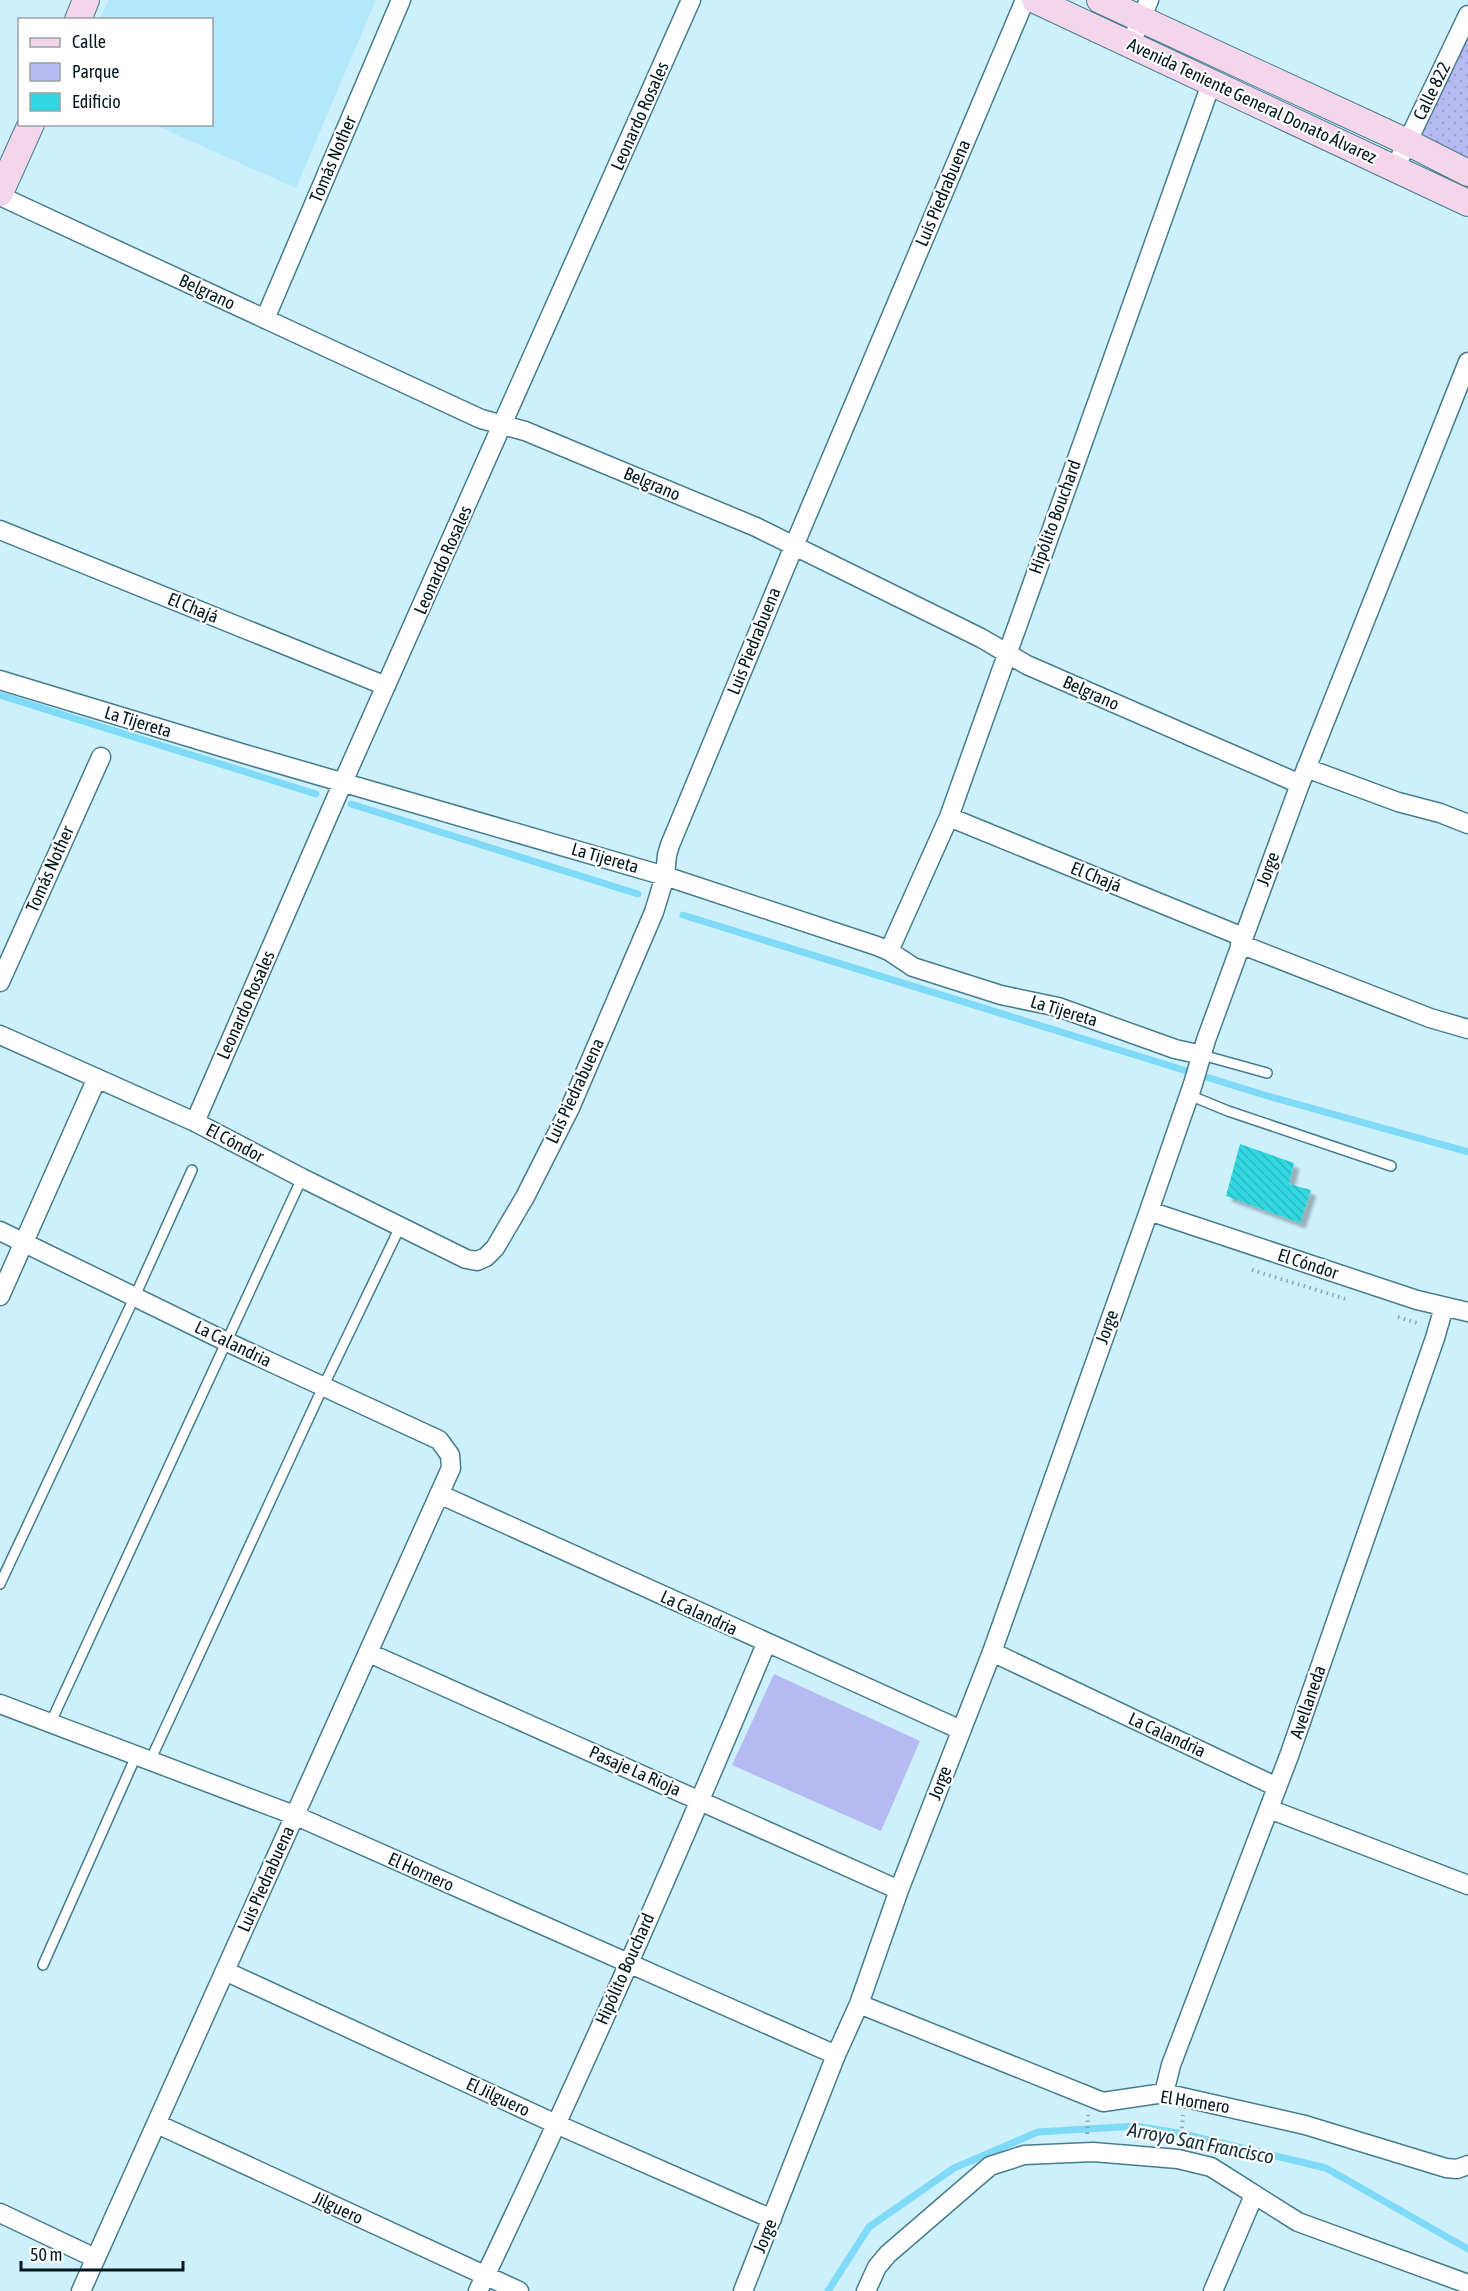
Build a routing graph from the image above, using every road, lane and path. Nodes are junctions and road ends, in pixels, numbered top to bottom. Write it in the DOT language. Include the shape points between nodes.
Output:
graph roads {
  1 [pos="86,0"];
  2 [pos="401,0"];
  3 [pos="691,0"];
  4 [pos="1025,0"];
  5 [pos="1035,0"];
  6 [pos="1100,0"];
  7 [pos="1145,9"];
  8 [pos="1468,15"];
  9 [pos="79,18"];
  10 [pos="1131,44"];
  11 [pos="1212,81"];
  12 [pos="30,126"];
  13 [pos="1407,142"];
  14 [pos="1395,168"];
  15 [pos="1468,173"];
  16 [pos="0,195"];
  17 [pos="1468,203"];
  18 [pos="265,319"];
  19 [pos="1468,362"];
  20 [pos="503,426"];
  21 [pos="0,530"];
  22 [pos="794,546"];
  23 [pos="1006,652"];
  24 [pos="0,680"];
  25 [pos="386,686"];
  26 [pos="101,757"];
  27 [pos="1303,776"];
  28 [pos="343,782"];
  29 [pos="949,817"];
  30 [pos="1468,824"];
  31 [pos="665,876"];
  32 [pos="1242,940"];
  33 [pos="889,951"];
  34 [pos="0,982"];
  35 [pos="1468,1029"];
  36 [pos="0,1035"];
  37 [pos="1200,1060"];
  38 [pos="1267,1073"];
  39 [pos="97,1078"];
  40 [pos="1191,1089"];
  41 [pos="195,1122"];
  42 [pos="1391,1166"];
  43 [pos="192,1170"];
  44 [pos="302,1178"];
  45 [pos="1149,1211"];
  46 [pos="400,1227"];
  47 [pos="0,1231"];
  48 [pos="24,1242"];
  49 [pos="466,1259"];
  50 [pos="0,1296"];
  51 [pos="135,1296"];
  52 [pos="1444,1307"];
  53 [pos="1468,1312"];
  54 [pos="227,1342"];
  55 [pos="323,1387"];
  56 [pos="451,1468"];
  57 [pos="439,1494"];
  58 [pos="0,1584"];
  59 [pos="766,1644"];
  60 [pos="992,1652"];
  61 [pos="369,1653"];
  62 [pos="0,1704"];
  63 [pos="50,1724"];
  64 [pos="961,1730"];
  65 [pos="143,1759"];
  66 [pos="1277,1788"];
  67 [pos="701,1800"];
  68 [pos="1269,1809"];
  69 [pos="294,1815"];
  70 [pos="1468,1885"];
  71 [pos="899,1890"];
  72 [pos="627,1964"];
  73 [pos="43,1965"];
  74 [pos="225,1971"];
  75 [pos="859,2004"];
  76 [pos="836,2055"];
  77 [pos="1164,2093"];
  78 [pos="1088,2106"];
  79 [pos="1183,2113"];
  80 [pos="157,2124"];
  81 [pos="556,2124"];
  82 [pos="1087,2142"];
  83 [pos="1180,2146"];
  84 [pos="1468,2165"];
  85 [pos="1254,2194"];
  86 [pos="0,2213"];
  87 [pos="772,2219"];
  88 [pos="95,2258"];
  89 [pos="481,2283"];
  90 [pos="1468,2284"];
  91 [pos="89,2289"];
  92 [pos="519,2291"];
  93 [pos="743,2291"];
  94 [pos="866,2291"];
  95 [pos="1214,2291"];
  1 -- 9 [label="main road"];
  2 -- 18 [label="street, Tomás Nother"];
  3 -- 20 [label="street, Leonardo Rosales"];
  4 -- 22 [label="street, Luis Piedrabuena"];
  5 -- 10 [label="main road, Avenida Teniente General Donato Álvarez"];
  6 -- 7 [label="main road, Avenida Teniente General Donato Álvarez"];
  7 -- 10 [label="street"];
  7 -- 13 [label="main road, Avenida Teniente General Donato Álvarez"];
  8 -- 13 [label="street, Calle 822"];
  10 -- 11 [label="main road, Avenida Teniente General Donato Álvarez"];
  11 -- 14 [label="main road, Avenida Teniente General Donato Álvarez"];
  11 -- 23 [label="street, Hipólito Bouchard"];
  12 -- 16 [label="main road"];
  13 -- 14 [label="street, Calle 822"];
  13 -- 15 [label="main road, Avenida Teniente General Donato Álvarez"];
  14 -- 17 [label="main road, Avenida Teniente General Donato Álvarez"];
  16 -- 18 [label="street, Belgrano"];
  18 -- 20 [label="street, Belgrano"];
  19 -- 27 [label="street, Jorge"];
  20 -- 22 [label="street, Belgrano" via="536,435"];
  20 -- 25 [label="street, Leonardo Rosales"];
  21 -- 25 [label="street, El Chajá"];
  22 -- 23 [label="street, Belgrano"];
  22 -- 31 [label="street, Luis Piedrabuena" via="670,845"];
  23 -- 27 [label="street, Belgrano" via="1027,665"];
  23 -- 29 [label="street, Hipólito Bouchard"];
  24 -- 28 [label="street, La Tijereta"];
  25 -- 28 [label="street, Leonardo Rosales"];
  26 -- 34 [label="street, Tomás Nother"];
  27 -- 30 [label="street, Belgrano"];
  27 -- 32 [label="street, Jorge"];
  28 -- 31 [label="street, La Tijereta"];
  28 -- 41 [label="street, Leonardo Rosales"];
  29 -- 32 [label="street, El Chajá"];
  29 -- 33 [label="street, Hipólito Bouchard"];
  31 -- 33 [label="street, La Tijereta"];
  31 -- 49 [label="street, Luis Piedrabuena" via="654,912 570,1108 525,1197 495,1248 477,1261"];
  32 -- 35 [label="street, El Chajá" via="1430,1018"];
  32 -- 37 [label="street, Jorge"];
  33 -- 37 [label="street, La Tijereta" via="913,968 1058,1007"];
  36 -- 39 [label="street, El Cóndor"];
  37 -- 38 [label="lane"];
  37 -- 40 [label="street, Jorge"];
  39 -- 41 [label="street, El Cóndor"];
  39 -- 48 [label="street"];
  40 -- 42 [label="lane" via="1228,1111"];
  40 -- 45 [label="street, Jorge"];
  41 -- 44 [label="street, El Cóndor"];
  43 -- 51 [label="lane"];
  44 -- 46 [label="street, El Cóndor"];
  44 -- 54 [label="lane"];
  45 -- 52 [label="street, El Cóndor"];
  45 -- 60 [label="street, Jorge"];
  46 -- 49 [label="street, El Cóndor"];
  46 -- 55 [label="lane"];
  47 -- 48 [label="street, La Calandria"];
  48 -- 50 [label="street"];
  48 -- 51 [label="street, La Calandria"];
  51 -- 54 [label="street, La Calandria"];
  51 -- 58 [label="lane"];
  52 -- 53 [label="street, El Cóndor"];
  52 -- 66 [label="street, Avellaneda"];
  54 -- 55 [label="street, La Calandria"];
  54 -- 63 [label="lane"];
  55 -- 56 [label="street, La Calandria" via="439,1440 450,1455"];
  55 -- 65 [label="lane"];
  56 -- 57 [label="street, Luis Piedrabuena"];
  57 -- 59 [label="street, La Calandria"];
  57 -- 61 [label="street, Luis Piedrabuena"];
  59 -- 64 [label="street, La Calandria"];
  59 -- 67 [label="street, Hipólito Bouchard"];
  60 -- 64 [label="street, Jorge"];
  60 -- 66 [label="street, La Calandria"];
  61 -- 67 [label="street, Pasaje La Rioja"];
  61 -- 69 [label="street, Luis Piedrabuena"];
  62 -- 63 [label="street, El Hornero"];
  63 -- 65 [label="street, El Hornero"];
  64 -- 71 [label="street, Jorge"];
  65 -- 69 [label="street, El Hornero"];
  65 -- 73 [label="lane"];
  66 -- 68 [label="street, Avellaneda"];
  67 -- 71 [label="street, Pasaje La Rioja"];
  67 -- 72 [label="street, Hipólito Bouchard"];
  68 -- 70 [label="street"];
  68 -- 77 [label="street, Avellaneda" via="1171,2065"];
  69 -- 72 [label="street, El Hornero"];
  69 -- 74 [label="street, Luis Piedrabuena"];
  71 -- 75 [label="street, Jorge"];
  72 -- 76 [label="street, El Hornero"];
  72 -- 81 [label="street, Hipólito Bouchard"];
  74 -- 80 [label="street, Luis Piedrabuena"];
  74 -- 81 [label="street, El Jilguero"];
  75 -- 76 [label="street, Jorge"];
  75 -- 77 [label="street, El Hornero" via="1103,2102"];
  76 -- 87 [label="street, Jorge"];
  77 -- 84 [label="street, El Hornero" via="1305,2125 1446,2168"];
  78 -- 82 [label="path"];
  79 -- 83 [label="path"];
  80 -- 88 [label="street, Luis Piedrabuena"];
  80 -- 89 [label="street, Jilguero"];
  81 -- 87 [label="street, El Jilguero"];
  81 -- 89 [label="street, Hipólito Bouchard"];
  85 -- 90 [label="street" via="1298,2222"];
  85 -- 94 [label="street" via="1211,2167 1178,2159 1093,2152 1005,2159 990,2166 888,2254"];
  85 -- 95 [label="street"];
  86 -- 88 [label="street"];
  87 -- 93 [label="street, Jorge"];
  88 -- 91 [label="street, Luis Piedrabuena"];
  89 -- 92 [label="street, Jilguero"];
}
